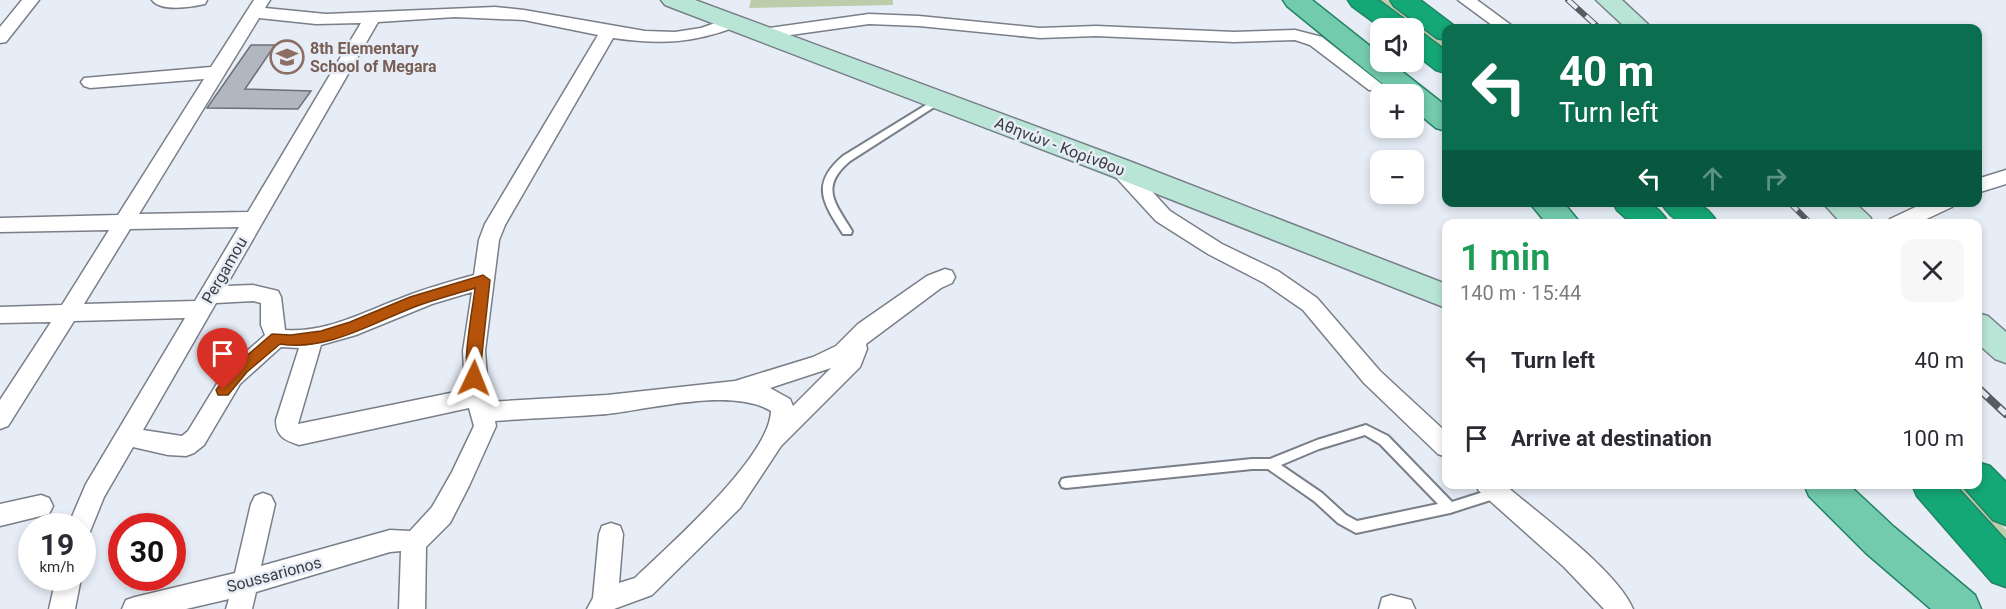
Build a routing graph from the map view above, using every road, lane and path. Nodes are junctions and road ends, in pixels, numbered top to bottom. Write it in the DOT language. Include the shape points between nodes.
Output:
graph roads {
  1 [pos="31,0"];
  2 [pos="160,0"];
  3 [pos="199,0"];
  4 [pos="673,0"];
  5 [pos="1296,0"];
  6 [pos="1361,0"];
  7 [pos="1403,0"];
  8 [pos="1466,0"];
  9 [pos="1608,0"];
  10 [pos="258,6"];
  11 [pos="373,16"];
  12 [pos="1385,18"];
  13 [pos="732,22"];
  14 [pos="1501,24"];
  15 [pos="1635,24"];
  16 [pos="1442,29"];
  17 [pos="609,31"];
  18 [pos="762,34"];
  19 [pos="0,38"];
  20 [pos="1424,47"];
  21 [pos="1442,61"];
  22 [pos="215,72"];
  23 [pos="90,82"];
  24 [pos="1372,84"];
  25 [pos="939,100"];
  26 [pos="1442,118"];
  27 [pos="1119,168"];
  28 [pos="2006,177"];
  29 [pos="1982,184"];
  30 [pos="1549,207"];
  31 [pos="1634,207"];
  32 [pos="1682,207"];
  33 [pos="1841,207"];
  34 [pos="1934,207"];
  35 [pos="253,219"];
  36 [pos="1561,219"];
  37 [pos="1648,219"];
  38 [pos="1697,219"];
  39 [pos="1855,219"];
  40 [pos="1908,219"];
  41 [pos="125,222"];
  42 [pos="0,225"];
  43 [pos="848,231"];
  44 [pos="945,277"];
  45 [pos="483,280"];
  46 [pos="1442,294"];
  47 [pos="205,302"];
  48 [pos="68,313"];
  49 [pos="0,315"];
  50 [pos="1982,329"];
  51 [pos="277,338"];
  52 [pos="313,338"];
  53 [pos="855,342"];
  54 [pos="2006,350"];
  55 [pos="732,390"];
  56 [pos="479,404"];
  57 [pos="0,419"];
  58 [pos="127,436"];
  59 [pos="1442,443"];
  60 [pos="771,444"];
  61 [pos="1270,464"];
  62 [pos="1066,483"];
  63 [pos="1982,483"];
  64 [pos="1491,489"];
  65 [pos="1827,489"];
  66 [pos="1934,489"];
  67 [pos="263,504"];
  68 [pos="40,506"];
  69 [pos="1450,508"];
  70 [pos="2006,508"];
  71 [pos="85,513"];
  72 [pos="0,515"];
  73 [pos="611,534"];
  74 [pos="414,543"];
  75 [pos="2006,569"];
  76 [pos="244,583"];
  77 [pos="66,591"];
  78 [pos="602,604"];
  79 [pos="141,608"];
  80 [pos="62,609"];
  81 [pos="239,609"];
  82 [pos="412,609"];
  83 [pos="1620,609"];
  84 [pos="1961,609"];
  1 -- 19 [label="street"];
  2 -- 3 [label="street"];
  4 -- 13 [label="main road, Αθηνών - Κορίνθου"];
  5 -- 26 [label="main road"];
  6 -- 12 [label="highway"];
  7 -- 16 [label="highway"];
  8 -- 14 [label="street"];
  9 -- 15 [label="main road"];
  10 -- 11 [label="street" via="309,18"];
  10 -- 22 [label="street"];
  11 -- 17 [label="street" via="506,12"];
  11 -- 35 [label="street, Pergamou"];
  13 -- 17 [label="street" via="715,31 679,38"];
  13 -- 18 [label="main road, Αθηνών - Κορίνθου"];
  17 -- 45 [label="street" via="495,224"];
  18 -- 24 [label="street" via="869,20 1040,33 1295,35 1316,41"];
  18 -- 25 [label="main road, Αθηνών - Κορίνθου"];
  20 -- 21 [label="highway"];
  22 -- 23 [label="street"];
  22 -- 41 [label="street"];
  25 -- 27 [label="main road, Αθηνών - Κορίνθου"];
  25 -- 43 [label="lane" via="843,159 830,174 828,198"];
  27 -- 46 [label="main road, Αθηνών - Κορίνθου"];
  27 -- 59 [label="street" via="1163,216 1310,304 1372,377"];
  28 -- 29 [label="street"];
  30 -- 36 [label="main road"];
  31 -- 37 [label="highway"];
  32 -- 38 [label="highway"];
  33 -- 39 [label="main road"];
  34 -- 40 [label="street"];
  35 -- 41 [label="street"];
  35 -- 47 [label="street, Pergamou"];
  41 -- 42 [label="street"];
  41 -- 48 [label="street"];
  44 -- 53 [label="street" via="890,312"];
  45 -- 52 [label="street"];
  45 -- 56 [label="street" via="474,351"];
  47 -- 48 [label="street"];
  47 -- 51 [label="street" via="253,293 271,297 272,325"];
  47 -- 58 [label="street, Pergamou"];
  48 -- 49 [label="street"];
  48 -- 57 [label="street"];
  50 -- 54 [label="main road"];
  51 -- 52 [label="street"];
  51 -- 58 [label="street" via="232,378 196,438 186,446"];
  52 -- 56 [label="street" via="286,420 287,429 299,435"];
  53 -- 55 [label="street" via="819,364"];
  53 -- 60 [label="street" via="852,361"];
  55 -- 56 [label="street" via="607,404"];
  55 -- 60 [label="street" via="747,390 782,406 782,422"];
  56 -- 74 [label="street" via="484,426 462,479 441,515"];
  58 -- 71 [label="street, Pergamou"];
  60 -- 78 [label="street" via="732,500 654,578 643,587"];
  61 -- 62 [label="lane"];
  61 -- 69 [label="lane" via="1356,527"];
  61 -- 69 [label="lane" via="1366,430 1384,440"];
  63 -- 70 [label="highway"];
  64 -- 69 [label="lane"];
  64 -- 83 [label="street" via="1550,537"];
  65 -- 84 [label="main road"];
  66 -- 75 [label="highway"];
  67 -- 76 [label="street"];
  68 -- 72 [label="street"];
  73 -- 78 [label="street"];
  74 -- 76 [label="street, Soussarionos" via="390,541"];
  74 -- 82 [label="street"];
  76 -- 79 [label="street, Soussarionos"];
  76 -- 81 [label="street"];
  77 -- 80 [label="street"];
}
